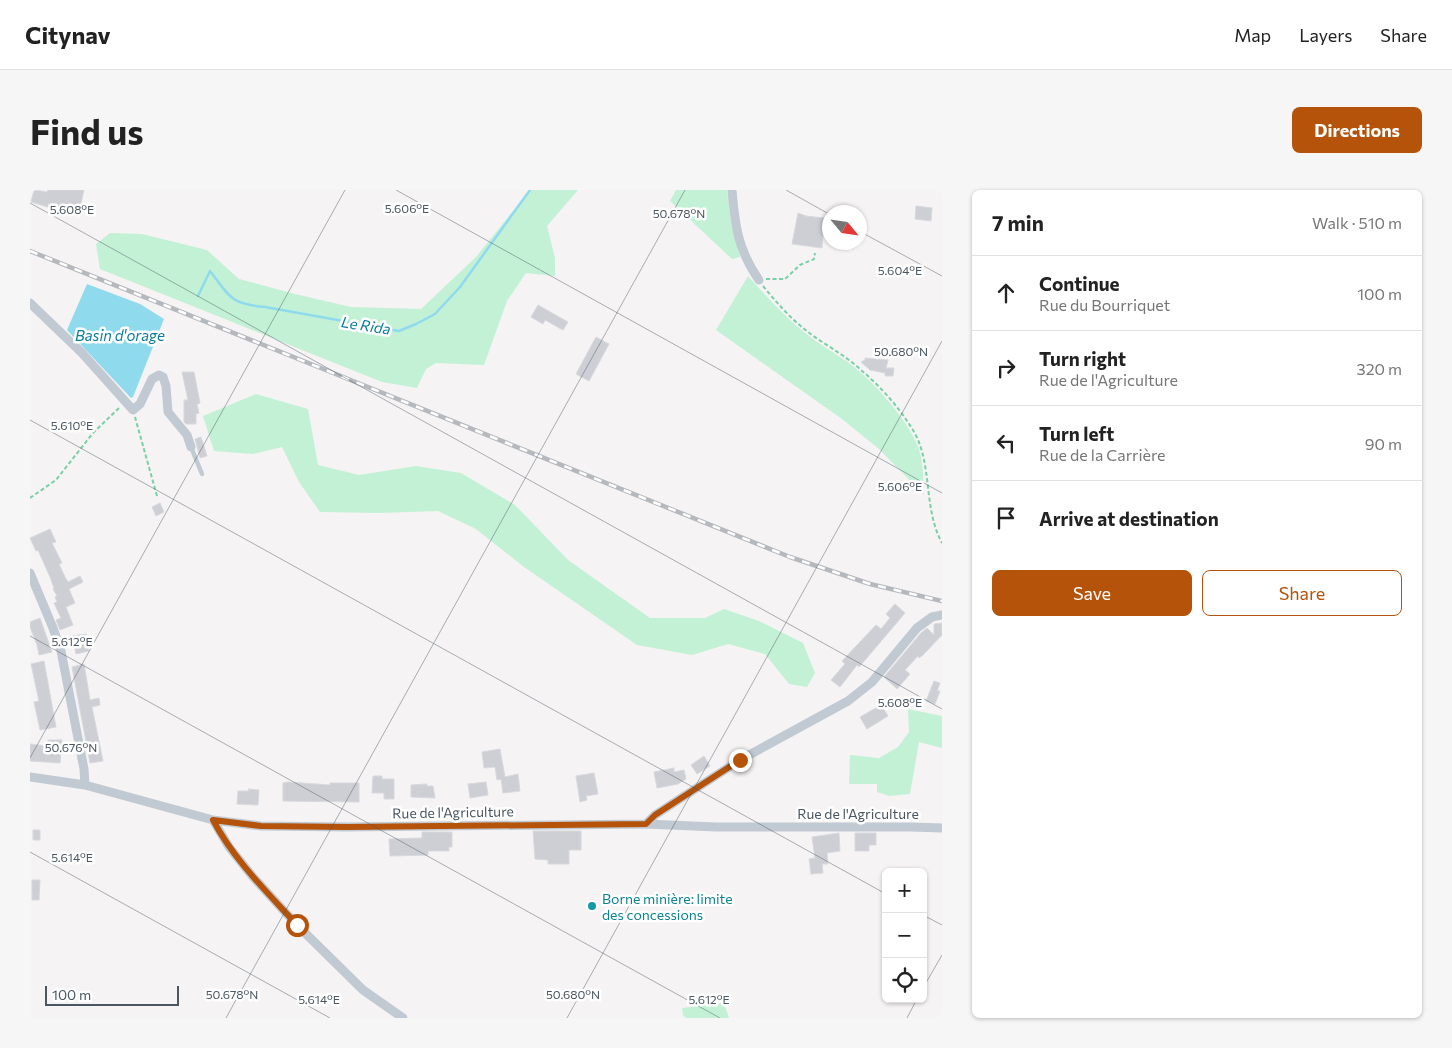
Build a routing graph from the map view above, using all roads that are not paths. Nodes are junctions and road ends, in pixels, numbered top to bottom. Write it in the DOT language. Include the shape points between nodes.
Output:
graph roads {
  1 [pos="732,190"];
  2 [pos="758,279"];
  3 [pos="30,303"];
  4 [pos="191,447"];
  5 [pos="202,474"];
  6 [pos="30,573"];
  7 [pos="942,615"];
  8 [pos="30,777"];
  9 [pos="85,785"];
  10 [pos="213,820"];
  11 [pos="646,824"];
  12 [pos="942,828"];
  13 [pos="403,1018"];
  1 -- 2 [label="street" via="739,240 744,257"];
  3 -- 4 [label="street" via="133,410 140,404 152,379 159,375 163,377 168,412"];
  4 -- 5 [label="lane"];
  6 -- 9 [label="street" via="54,628 60,651"];
  7 -- 11 [label="street" via="932,617 917,628 872,682 848,701 740,760"];
  8 -- 9 [label="street, Rue de l'Agriculture"];
  9 -- 10 [label="street, Rue de l'Agriculture"];
  10 -- 11 [label="street, Rue de l'Agriculture" via="261,826 347,827"];
  10 -- 13 [label="street" via="247,870 297,925 363,990"];
  11 -- 12 [label="street, Rue de l'Agriculture"];
}
